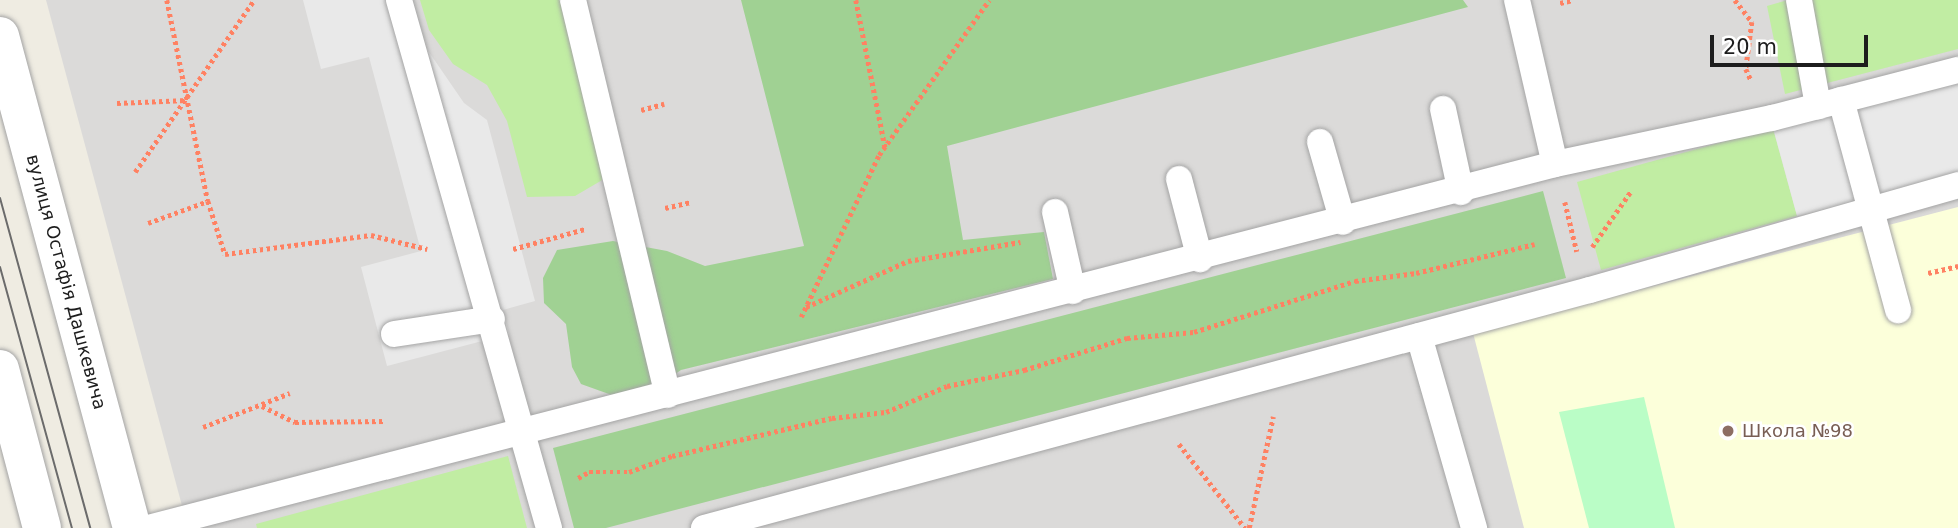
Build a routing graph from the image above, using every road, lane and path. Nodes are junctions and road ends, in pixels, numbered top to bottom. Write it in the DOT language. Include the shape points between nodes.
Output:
graph roads {
  1 [pos="167,0"];
  2 [pos="254,0"];
  3 [pos="399,0"];
  4 [pos="573,0"];
  5 [pos="856,0"];
  6 [pos="989,0"];
  7 [pos="1517,0"];
  8 [pos="1735,0"];
  9 [pos="1799,0"];
  10 [pos="0,36"];
  11 [pos="1958,70"];
  12 [pos="188,100"];
  13 [pos="117,103"];
  14 [pos="1829,103"];
  15 [pos="1443,109"];
  16 [pos="1772,118"];
  17 [pos="1668,138"];
  18 [pos="1320,142"];
  19 [pos="885,148"];
  20 [pos="1555,164"];
  21 [pos="135,172"];
  22 [pos="1179,179"];
  23 [pos="1958,185"];
  24 [pos="1461,192"];
  25 [pos="208,201"];
  26 [pos="1868,209"];
  27 [pos="626,217"];
  28 [pos="1343,222"];
  29 [pos="148,223"];
  30 [pos="1058,224"];
  31 [pos="1535,244"];
  32 [pos="1200,259"];
  33 [pos="475,261"];
  34 [pos="1580,263"];
  35 [pos="1590,290"];
  36 [pos="1073,291"];
  37 [pos="806,307"];
  38 [pos="1898,310"];
  39 [pos="492,318"];
  40 [pos="394,334"];
  41 [pos="1419,336"];
  42 [pos="776,368"];
  43 [pos="0,369"];
  44 [pos="1284,372"];
  45 [pos="290,393"];
  46 [pos="668,395"];
  47 [pos="262,406"];
  48 [pos="1129,413"];
  49 [pos="391,421"];
  50 [pos="203,426"];
  51 [pos="525,434"];
  52 [pos="541,497"];
  53 [pos="42,528"];
  54 [pos="132,528"];
  55 [pos="148,528"];
  56 [pos="549,528"];
  57 [pos="704,528"];
  58 [pos="1249,528"];
  59 [pos="1474,528"];
  1 -- 12 [label="path"];
  2 -- 12 [label="path"];
  3 -- 33 [label="lane"];
  4 -- 27 [label="lane"];
  5 -- 19 [label="path"];
  6 -- 19 [label="path"];
  7 -- 20 [label="lane"];
  8 -- 16 [label="path" via="1752,22 1746,69"];
  9 -- 14 [label="lane"];
  10 -- 54 [label="street, вулиця Остафія Дашкевича"];
  11 -- 14 [label="lane"];
  12 -- 13 [label="path"];
  12 -- 21 [label="path"];
  12 -- 25 [label="path"];
  14 -- 16 [label="lane"];
  14 -- 26 [label="lane"];
  15 -- 24 [label="lane"];
  16 -- 17 [label="lane"];
  17 -- 20 [label="lane"];
  17 -- 34 [label="path"];
  18 -- 28 [label="lane"];
  19 -- 37 [label="path"];
  20 -- 24 [label="lane"];
  20 -- 34 [label="path"];
  22 -- 32 [label="lane"];
  23 -- 26 [label="lane"];
  24 -- 28 [label="lane"];
  25 -- 29 [label="path"];
  25 -- 33 [label="path" via="225,254 371,235"];
  26 -- 35 [label="lane"];
  26 -- 38 [label="lane"];
  27 -- 33 [label="path"];
  27 -- 46 [label="lane"];
  28 -- 32 [label="lane"];
  30 -- 36 [label="lane"];
  30 -- 37 [label="path" via="908,261"];
  31 -- 52 [label="path" via="1416,273 1354,281 1194,332 1127,338 1024,370 947,386 886,412 832,418 672,456 629,472 589,472"];
  32 -- 36 [label="lane"];
  33 -- 39 [label="lane"];
  34 -- 35 [label="path"];
  35 -- 41 [label="lane"];
  36 -- 42 [label="lane"];
  37 -- 42 [label="path"];
  39 -- 40 [label="lane"];
  39 -- 51 [label="lane"];
  41 -- 44 [label="lane"];
  41 -- 59 [label="lane"];
  42 -- 46 [label="lane"];
  43 -- 53 [label="street"];
  44 -- 48 [label="lane"];
  44 -- 58 [label="path"];
  45 -- 47 [label="path"];
  46 -- 51 [label="lane"];
  47 -- 49 [label="path" via="295,422"];
  47 -- 50 [label="path"];
  48 -- 57 [label="lane"];
  48 -- 58 [label="path" via="1168,429"];
  51 -- 52 [label="lane"];
  51 -- 55 [label="lane"];
  52 -- 56 [label="lane"];
}
